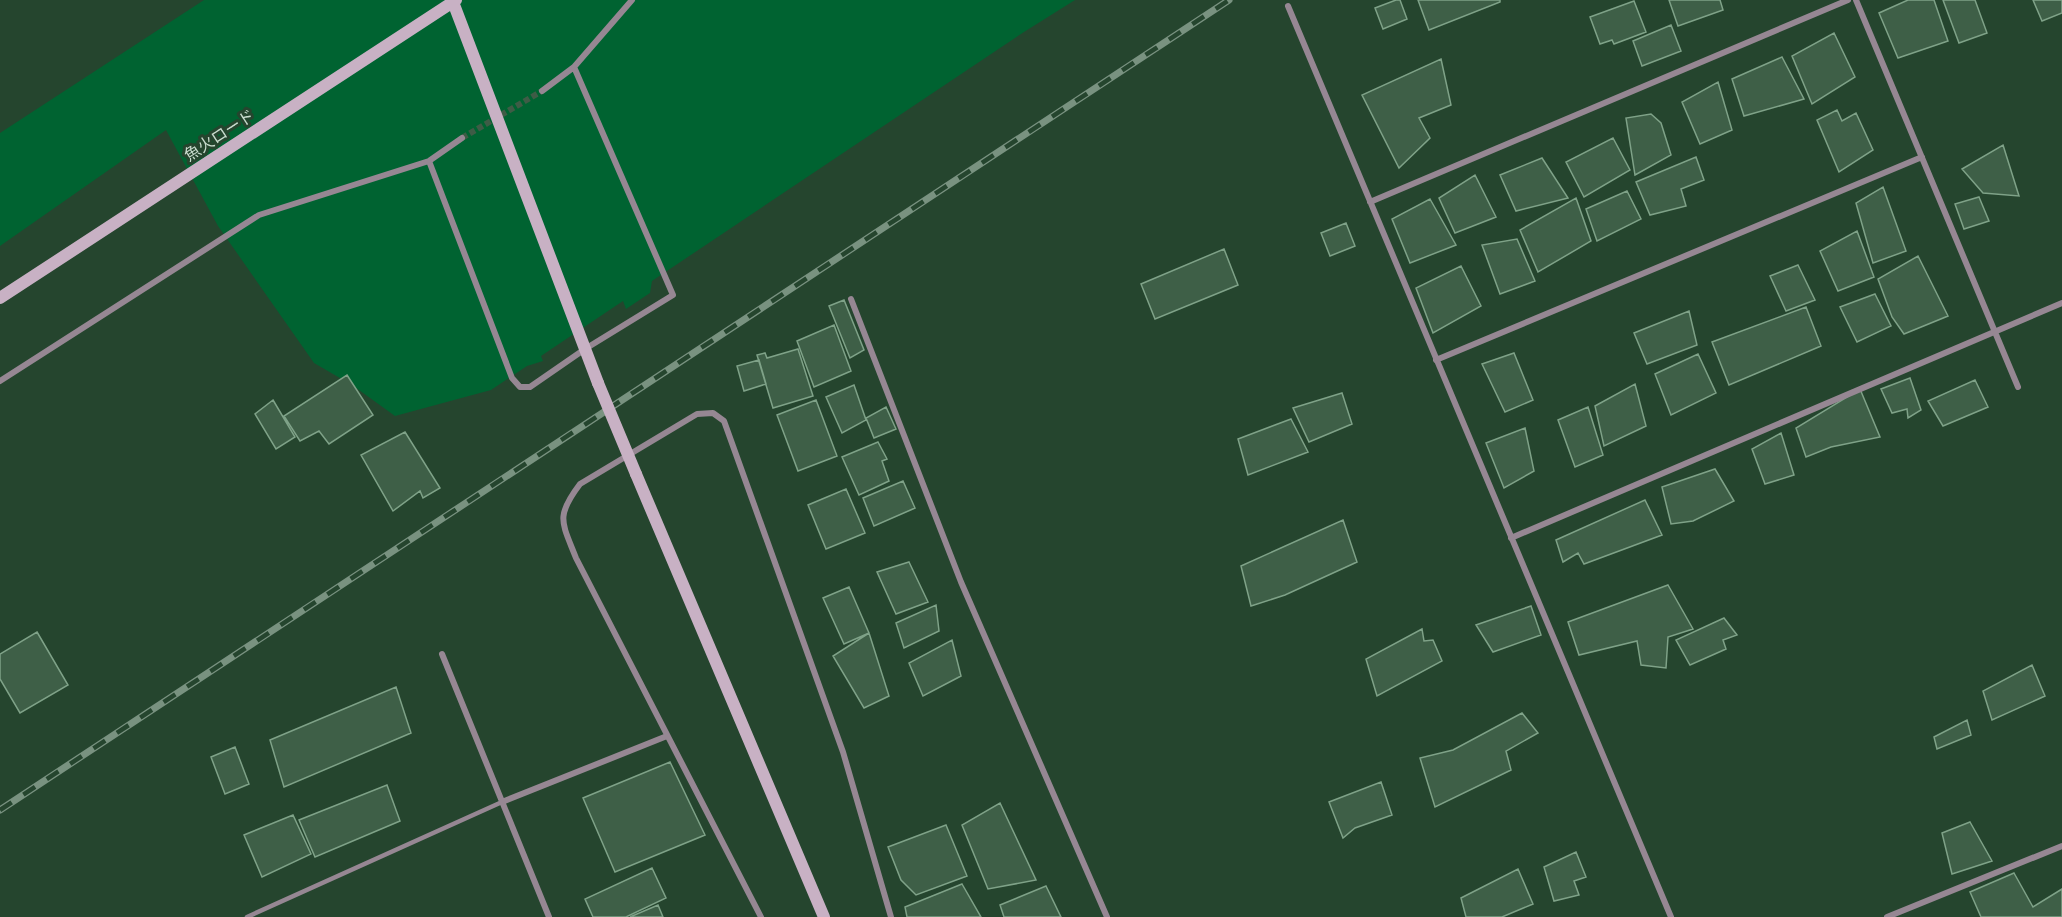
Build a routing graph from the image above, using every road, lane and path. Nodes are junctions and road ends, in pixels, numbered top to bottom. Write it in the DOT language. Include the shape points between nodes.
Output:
graph roads {
  1 [pos="632,0"];
  2 [pos="1848,0"];
  3 [pos="1856,0"];
  4 [pos="455,1"];
  5 [pos="1288,6"];
  6 [pos="574,68"];
  7 [pos="542,91"];
  8 [pos="462,138"];
  9 [pos="1922,157"];
  10 [pos="429,161"];
  11 [pos="1370,202"];
  12 [pos="0,298"];
  13 [pos="851,299"];
  14 [pos="2062,303"];
  15 [pos="1995,332"];
  16 [pos="585,349"];
  17 [pos="1436,360"];
  18 [pos="0,381"];
  19 [pos="2018,387"];
  20 [pos="1511,538"];
  21 [pos="442,654"];
  22 [pos="667,736"];
  23 [pos="502,802"];
  24 [pos="2062,846"];
  25 [pos="247,917"];
  26 [pos="549,917"];
  27 [pos="761,917"];
  28 [pos="824,917"];
  29 [pos="891,917"];
  30 [pos="1107,917"];
  31 [pos="1671,917"];
  32 [pos="1887,917"];
  1 -- 6 [label="street"];
  2 -- 11 [label="street"];
  3 -- 9 [label="street"];
  4 -- 12 [label="street, 魚火ロード"];
  4 -- 16 [label="street"];
  5 -- 11 [label="street"];
  6 -- 7 [label="street"];
  6 -- 16 [label="street" via="673,295"];
  8 -- 10 [label="street"];
  9 -- 15 [label="street"];
  9 -- 17 [label="street"];
  10 -- 16 [label="street" via="512,378 520,387 531,387"];
  10 -- 18 [label="street" via="259,214"];
  11 -- 17 [label="street"];
  13 -- 30 [label="street" via="961,582"];
  14 -- 15 [label="street"];
  15 -- 19 [label="street"];
  15 -- 20 [label="street"];
  16 -- 28 [label="street, bridge"];
  17 -- 20 [label="street"];
  20 -- 31 [label="street"];
  21 -- 23 [label="street"];
  22 -- 23 [label="street"];
  22 -- 27 [label="street"];
  22 -- 29 [label="street" via="576,558 562,522 566,501 580,484 665,430 698,414 713,413 724,421 839,741"];
  23 -- 25 [label="lane"];
  23 -- 26 [label="street"];
  24 -- 32 [label="street"];
}
